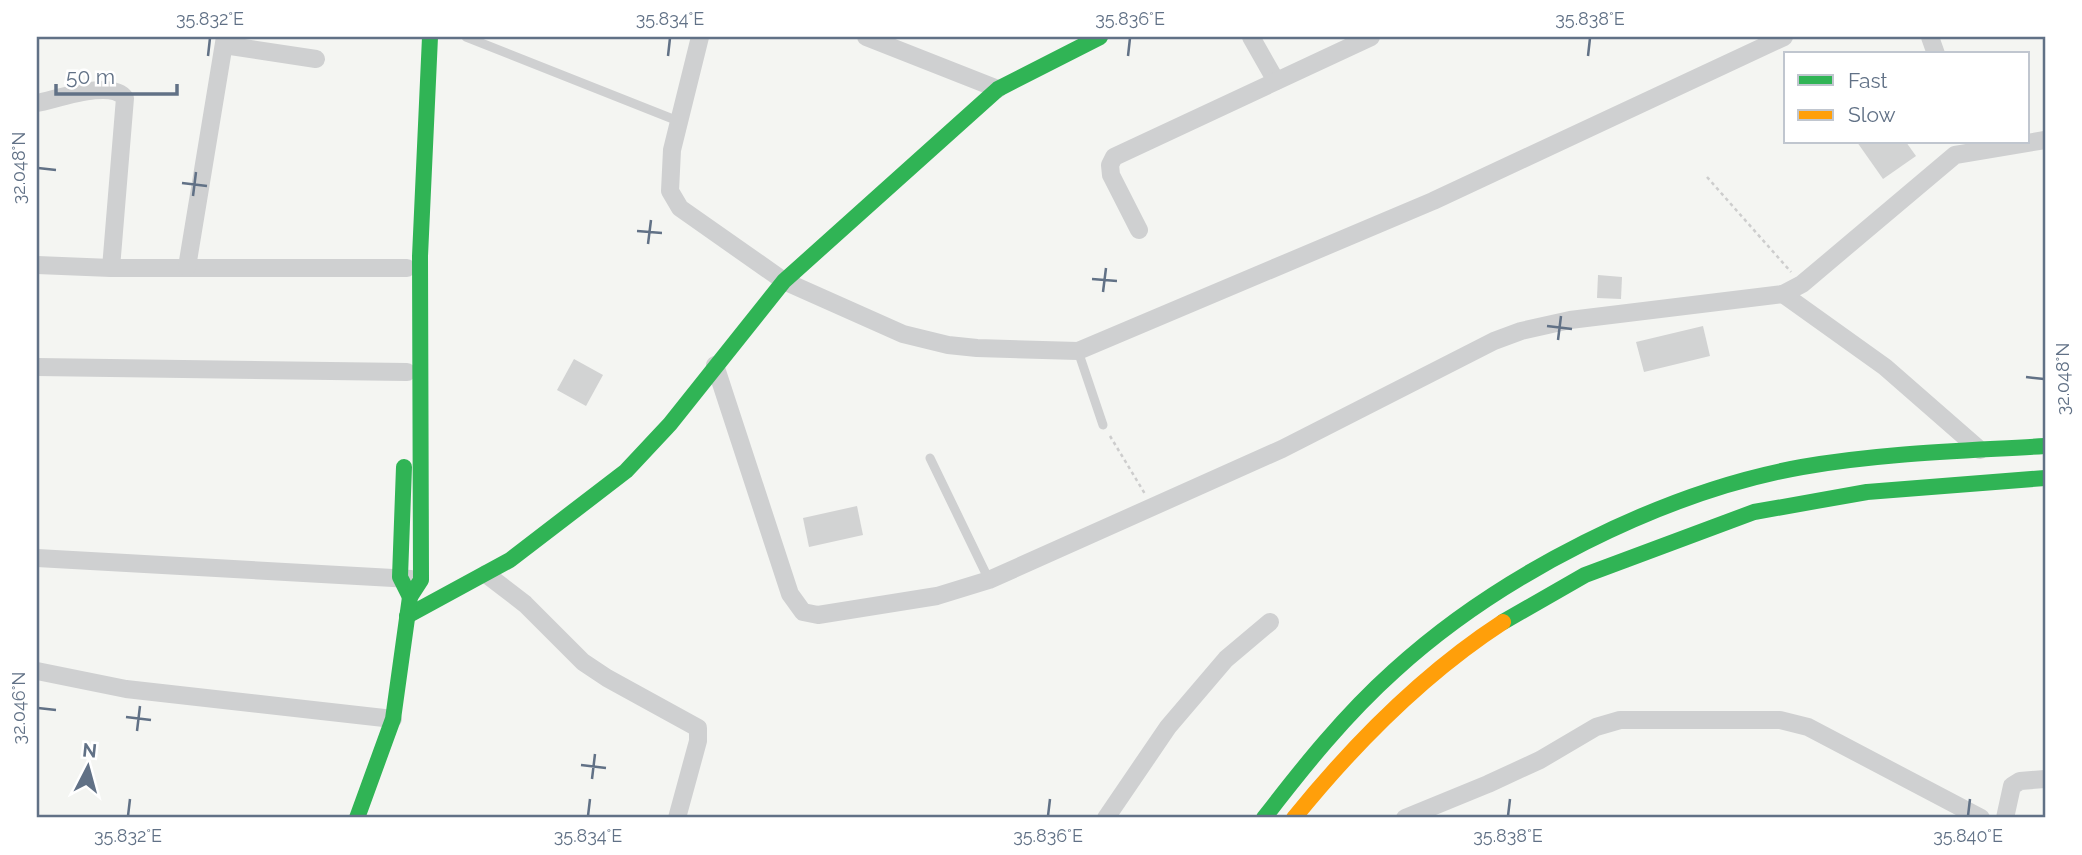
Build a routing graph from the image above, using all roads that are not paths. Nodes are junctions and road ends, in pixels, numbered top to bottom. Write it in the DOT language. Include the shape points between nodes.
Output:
graph roads {
  1 [pos="417,37"];
  2 [pos="430,37"];
  3 [pos="466,37"];
  4 [pos="700,37"];
  5 [pos="866,37"];
  6 [pos="1100,37"];
  7 [pos="1251,37"];
  8 [pos="1371,37"];
  9 [pos="1784,37"];
  10 [pos="225,41"];
  11 [pos="316,59"];
  12 [pos="1276,81"];
  13 [pos="998,89"];
  14 [pos="37,103"];
  15 [pos="678,121"];
  16 [pos="2000,144"];
  17 [pos="1955,148"];
  18 [pos="1139,230"];
  19 [pos="37,265"];
  20 [pos="187,267"];
  21 [pos="111,268"];
  22 [pos="407,268"];
  23 [pos="784,281"];
  24 [pos="1783,294"];
  25 [pos="1078,351"];
  26 [pos="715,365"];
  27 [pos="37,367"];
  28 [pos="407,372"];
  29 [pos="1103,425"];
  30 [pos="2045,446"];
  31 [pos="1980,450"];
  32 [pos="930,458"];
  33 [pos="2045,478"];
  34 [pos="37,558"];
  35 [pos="486,574"];
  36 [pos="400,577"];
  37 [pos="421,580"];
  38 [pos="989,580"];
  39 [pos="410,597"];
  40 [pos="407,616"];
  41 [pos="1270,622"];
  42 [pos="37,671"];
  43 [pos="393,719"];
  44 [pos="2045,779"];
  45 [pos="356,818"];
  46 [pos="677,818"];
  47 [pos="1106,818"];
  48 [pos="1264,818"];
  49 [pos="1294,818"];
  50 [pos="1405,818"];
  51 [pos="1981,818"];
  52 [pos="2005,818"];
  1 -- 22 [label="main road"];
  2 -- 37 [label="main road" via="420,256"];
  3 -- 15 [label="lane"];
  4 -- 15 [label="street"];
  5 -- 13 [label="street"];
  6 -- 13 [label="main road"];
  7 -- 12 [label="street"];
  8 -- 12 [label="street"];
  9 -- 25 [label="street" via="1433,201"];
  10 -- 11 [label="street"];
  10 -- 20 [label="street"];
  12 -- 18 [label="street" via="1114,157 1111,175"];
  13 -- 23 [label="main road"];
  14 -- 21 [label="street" via="103,89 117,90 125,98"];
  15 -- 23 [label="street" via="670,191 680,208"];
  16 -- 17 [label="street"];
  17 -- 24 [label="street" via="1802,284"];
  19 -- 21 [label="street"];
  20 -- 21 [label="street"];
  20 -- 22 [label="street"];
  22 -- 28 [label="main road"];
  23 -- 25 [label="street" via="866,320 937,343"];
  23 -- 26 [label="main road"];
  24 -- 31 [label="street" via="1885,367"];
  24 -- 38 [label="street" via="1570,320 1521,331 1282,449"];
  25 -- 29 [label="lane"];
  26 -- 35 [label="main road" via="626,471 571,516"];
  26 -- 38 [label="street" via="790,594 803,612 818,615 937,596"];
  27 -- 28 [label="street"];
  28 -- 36 [label="main road"];
  30 -- 31 [label="main road"];
  31 -- 48 [label="main road" via="1882,456 1766,475 1640,519 1554,560 1427,642 1356,707"];
  32 -- 38 [label="lane"];
  33 -- 49 [label="main road" via="1853,493 1760,510 1568,583 1468,646 1396,708"];
  34 -- 36 [label="street"];
  35 -- 40 [label="main road"];
  35 -- 46 [label="street" via="525,604 583,662 698,728"];
  36 -- 37 [label="street"];
  36 -- 39 [label="main road"];
  37 -- 39 [label="main road"];
  39 -- 40 [label="main road"];
  40 -- 43 [label="main road"];
  41 -- 47 [label="street" via="1226,659 1168,727"];
  42 -- 43 [label="street" via="126,689"];
  43 -- 45 [label="main road"];
  44 -- 52 [label="street" via="2012,786"];
  50 -- 51 [label="street" via="1540,760 1596,727 1620,720 1707,719 1780,720 1808,727"];
}
